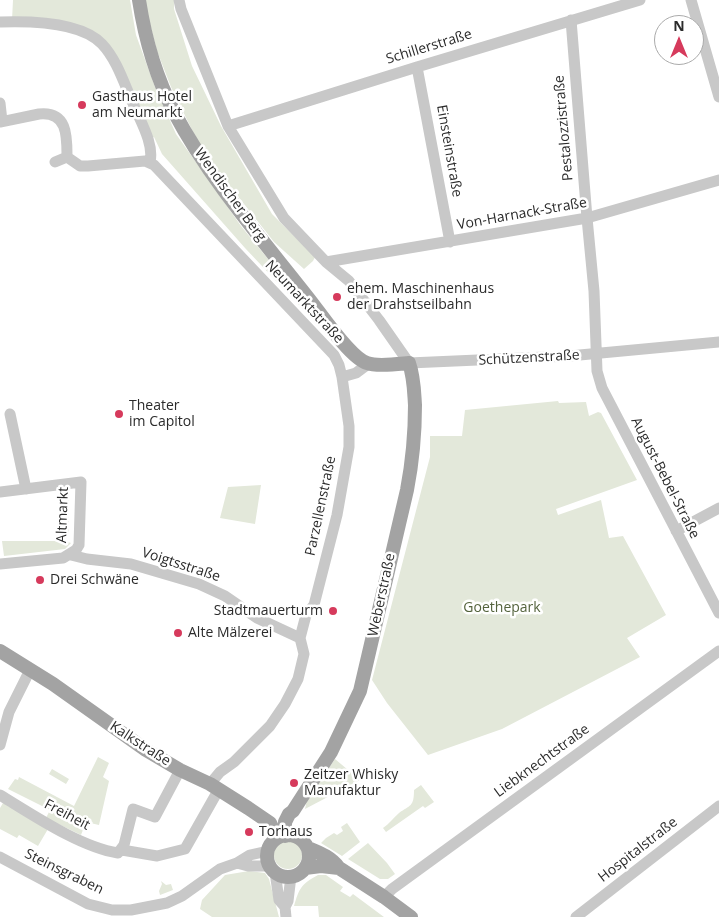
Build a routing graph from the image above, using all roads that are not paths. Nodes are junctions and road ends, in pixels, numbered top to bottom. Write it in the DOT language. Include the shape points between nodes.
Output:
graph roads {
  1 [pos="139,0"];
  2 [pos="179,0"];
  3 [pos="640,0"];
  4 [pos="691,0"];
  5 [pos="571,20"];
  6 [pos="0,22"];
  7 [pos="417,67"];
  8 [pos="719,97"];
  9 [pos="0,103"];
  10 [pos="1,121"];
  11 [pos="228,126"];
  12 [pos="67,157"];
  13 [pos="55,162"];
  14 [pos="150,162"];
  15 [pos="719,180"];
  16 [pos="586,218"];
  17 [pos="450,242"];
  18 [pos="326,262"];
  19 [pos="719,342"];
  20 [pos="595,354"];
  21 [pos="409,363"];
  22 [pos="368,364"];
  23 [pos="342,377"];
  24 [pos="10,414"];
  25 [pos="26,488"];
  26 [pos="0,492"];
  27 [pos="719,508"];
  28 [pos="676,531"];
  29 [pos="71,554"];
  30 [pos="0,564"];
  31 [pos="719,613"];
  32 [pos="300,638"];
  33 [pos="0,651"];
  34 [pos="719,651"];
  35 [pos="30,670"];
  36 [pos="0,745"];
  37 [pos="180,770"];
  38 [pos="215,787"];
  39 [pos="0,795"];
  40 [pos="719,806"];
  41 [pos="286,837"];
  42 [pos="308,848"];
  43 [pos="122,850"];
  44 [pos="268,852"];
  45 [pos="0,857"];
  46 [pos="237,862"];
  47 [pos="305,868"];
  48 [pos="339,868"];
  49 [pos="273,869"];
  50 [pos="291,876"];
  51 [pos="384,897"];
  52 [pos="285,912"];
  53 [pos="410,917"];
  54 [pos="576,917"];
  1 -- 22 [label="main road, Wendischer Berg" via="154,62 174,111 192,143 319,312 358,358"];
  2 -- 11 [label="street"];
  3 -- 5 [label="street, Schillerstraße"];
  4 -- 8 [label="street"];
  5 -- 7 [label="street, Schillerstraße"];
  5 -- 16 [label="street, Pestalozzistraße"];
  6 -- 14 [label="street" via="49,24 75,29 90,34 102,44 116,66 138,115 152,154"];
  7 -- 11 [label="street, Schillerstraße"];
  7 -- 17 [label="street, Einsteinstraße"];
  9 -- 10 [label="street"];
  10 -- 12 [label="street" via="45,113 53,115 63,123 66,131"];
  11 -- 18 [label="street" via="284,218"];
  12 -- 13 [label="street"];
  12 -- 14 [label="street" via="80,166"];
  14 -- 23 [label="street, Neumarktstraße" via="334,355"];
  15 -- 16 [label="street, Von-Harnack-Straße"];
  16 -- 17 [label="street, Von-Harnack-Straße"];
  16 -- 20 [label="street, Pestalozzistraße" via="594,291"];
  17 -- 18 [label="street, Von-Harnack-Straße"];
  18 -- 21 [label="street" via="348,281"];
  19 -- 20 [label="street, Schützenstraße"];
  20 -- 21 [label="street, Schützenstraße"];
  20 -- 28 [label="street, August-Bebel-Straße" via="602,388"];
  21 -- 22 [label="main road, Schützenstraße"];
  21 -- 41 [label="main road, Weberstraße" via="414,384 413,458 360,691 332,752 286,818"];
  22 -- 23 [label="street, Schützenstraße" via="356,373"];
  23 -- 32 [label="street, Parzellenstraße" via="349,426 337,515 314,605 306,615"];
  24 -- 25 [label="street"];
  25 -- 26 [label="street, Altmarkt"];
  25 -- 29 [label="street, Altmarkt" via="80,482 78,545"];
  27 -- 28 [label="street"];
  28 -- 31 [label="street, August-Bebel-Straße"];
  29 -- 30 [label="street, Altmarkt" via="63,558"];
  29 -- 32 [label="street, Voigtsstraße" via="131,564 199,584 225,596 257,618"];
  32 -- 38 [label="street, Freiheit" via="304,654 298,679 285,704 270,726 220,772"];
  33 -- 35 [label="main road, Kalkstraße"];
  34 -- 51 [label="street, Liebknechtstraße"];
  35 -- 36 [label="street" via="9,712"];
  35 -- 37 [label="main road, Kalkstraße"];
  37 -- 38 [label="main road, Kalkstraße"];
  37 -- 43 [label="street" via="155,817 134,809"];
  38 -- 41 [label="main road, Kalkstraße"];
  38 -- 43 [label="street, Freiheit" via="185,849 158,856"];
  39 -- 43 [label="street, Freiheit" via="60,831 112,852"];
  40 -- 54 [label="street, Hospitalstraße"];
  41 -- 42 [label="main road" via="304,842"];
  41 -- 44 [label="main road" via="271,844"];
  42 -- 47 [label="main road" via="309,859"];
  42 -- 48 [label="main road" via="334,861"];
  44 -- 46 [label="street, Steinsgraben" via="250,855"];
  44 -- 49 [label="main road"];
  45 -- 46 [label="street, Steinsgraben" via="71,896 112,910 158,906 174,900 220,869"];
  46 -- 49 [label="street"];
  47 -- 48 [label="main road"];
  47 -- 50 [label="main road"];
  48 -- 51 [label="main road"];
  49 -- 50 [label="main road" via="283,876"];
  49 -- 52 [label="street" via="279,900"];
  50 -- 52 [label="street"];
  51 -- 53 [label="main road"];
}
